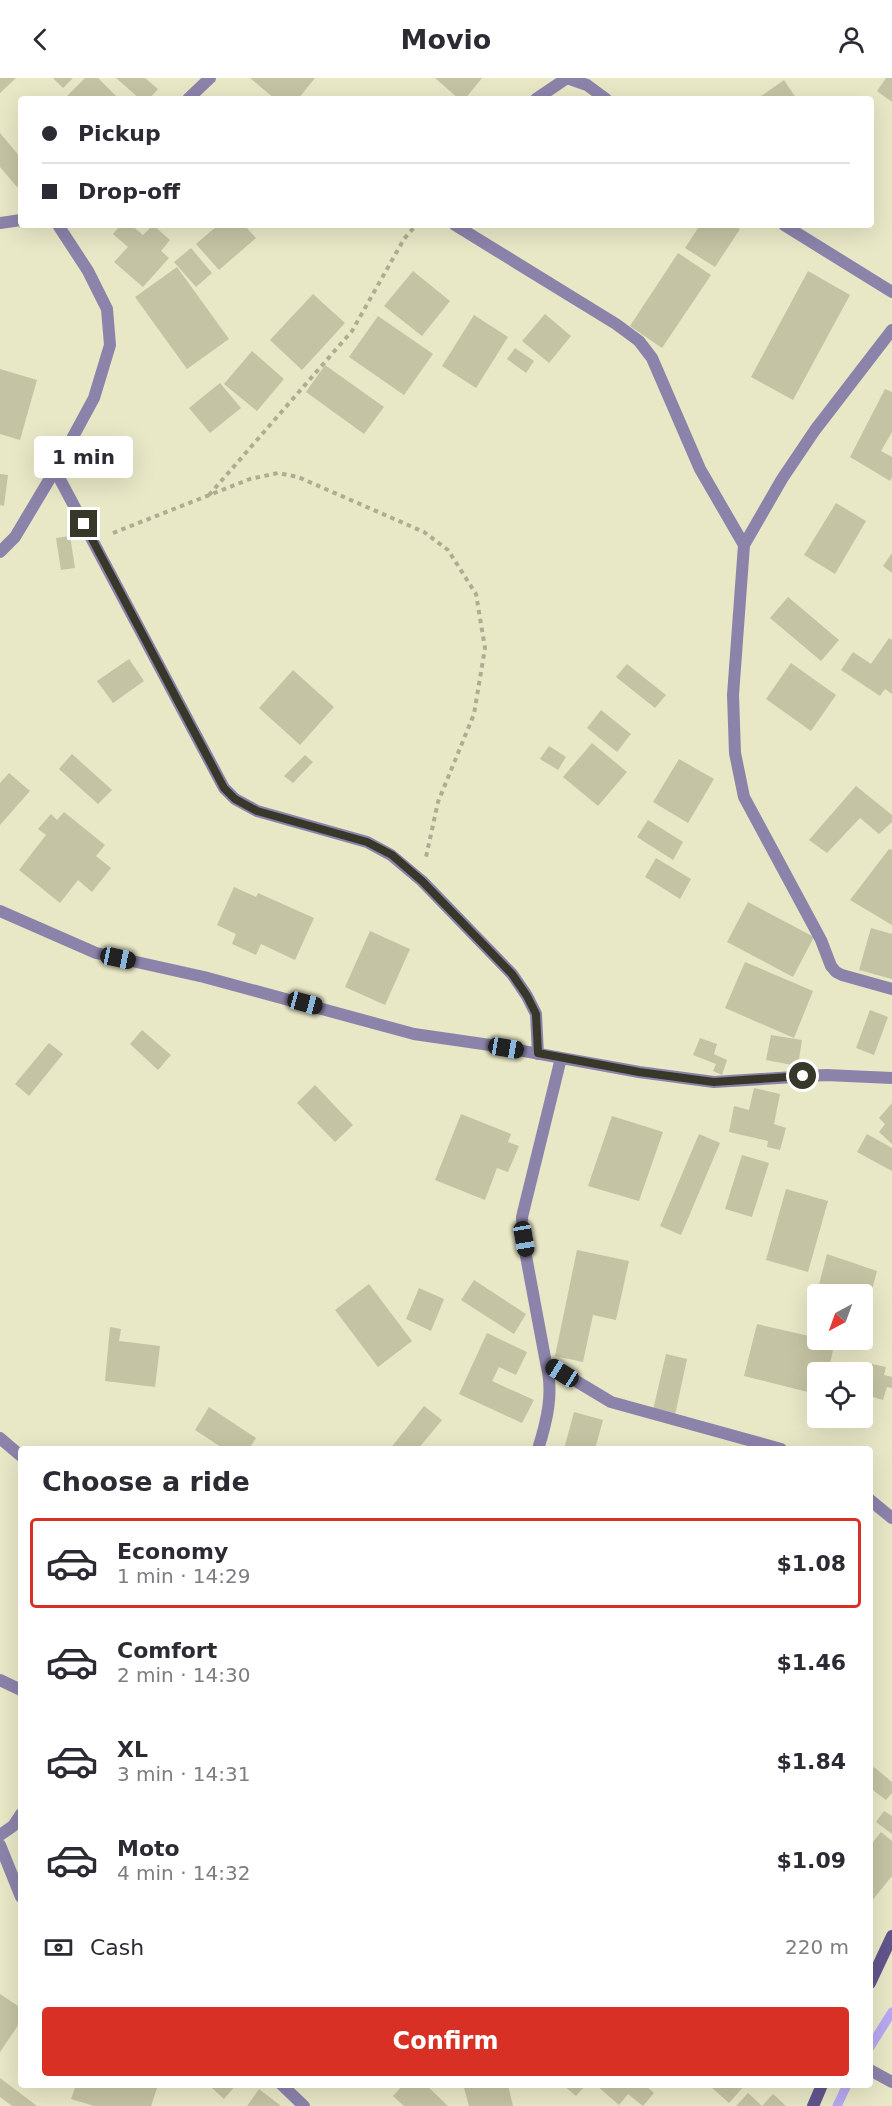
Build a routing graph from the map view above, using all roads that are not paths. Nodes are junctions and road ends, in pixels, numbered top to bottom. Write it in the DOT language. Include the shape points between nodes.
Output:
graph roads {
  1 [pos="210,78"];
  2 [pos="192,96"];
  3 [pos="540,96"];
  4 [pos="602,96"];
  5 [pos="18,221"];
  6 [pos="0,224"];
  7 [pos="60,228"];
  8 [pos="460,228"];
  9 [pos="789,228"];
  10 [pos="892,292"];
  11 [pos="892,330"];
  12 [pos="55,470"];
  13 [pos="744,545"];
  14 [pos="0,552"];
  15 [pos="0,911"];
  16 [pos="892,989"];
  17 [pos="538,1053"];
  18 [pos="561,1058"];
  19 [pos="892,1078"];
  20 [pos="546,1363"];
  21 [pos="0,1438"];
  22 [pos="539,1446"];
  23 [pos="770,1446"];
  24 [pos="18,1453"];
  25 [pos="873,1502"];
  26 [pos="892,1518"];
  27 [pos="0,1680"];
  28 [pos="18,1689"];
  29 [pos="18,1818"];
  30 [pos="0,1835"];
  31 [pos="0,1845"];
  32 [pos="18,1890"];
  33 [pos="892,1936"];
  34 [pos="873,1977"];
  35 [pos="873,2072"];
  36 [pos="892,2082"];
  37 [pos="285,2088"];
  38 [pos="821,2088"];
  39 [pos="304,2106"];
  40 [pos="813,2106"];
  1 -- 2 [label="street"];
  3 -- 4 [label="street" via="567,78"];
  5 -- 6 [label="street"];
  7 -- 12 [label="street" via="108,309 110,345 94,398"];
  8 -- 13 [label="street" via="639,341 652,358 700,469"];
  9 -- 10 [label="street"];
  11 -- 13 [label="street" via="815,430"];
  12 -- 14 [label="street" via="15,537"];
  12 -- 17 [label="street" via="224,788 257,811 367,842 392,855 512,974 536,1014"];
  13 -- 16 [label="street" via="733,695 735,753 744,797 822,940 831,966 842,975"];
  15 -- 17 [label="street" via="96,953 204,977 414,1034"];
  17 -- 18 [label="street"];
  18 -- 19 [label="street" via="714,1082 826,1075"];
  18 -- 20 [label="street" via="522,1217"];
  20 -- 22 [label="street" via="550,1400"];
  20 -- 23 [label="street" via="611,1402"];
  21 -- 24 [label="street"];
  25 -- 26 [label="street"];
  27 -- 28 [label="street"];
  29 -- 30 [label="street"];
  31 -- 32 [label="street"];
  33 -- 34 [label="street"];
  35 -- 36 [label="street"];
  37 -- 39 [label="street"];
  38 -- 40 [label="street"];
}
